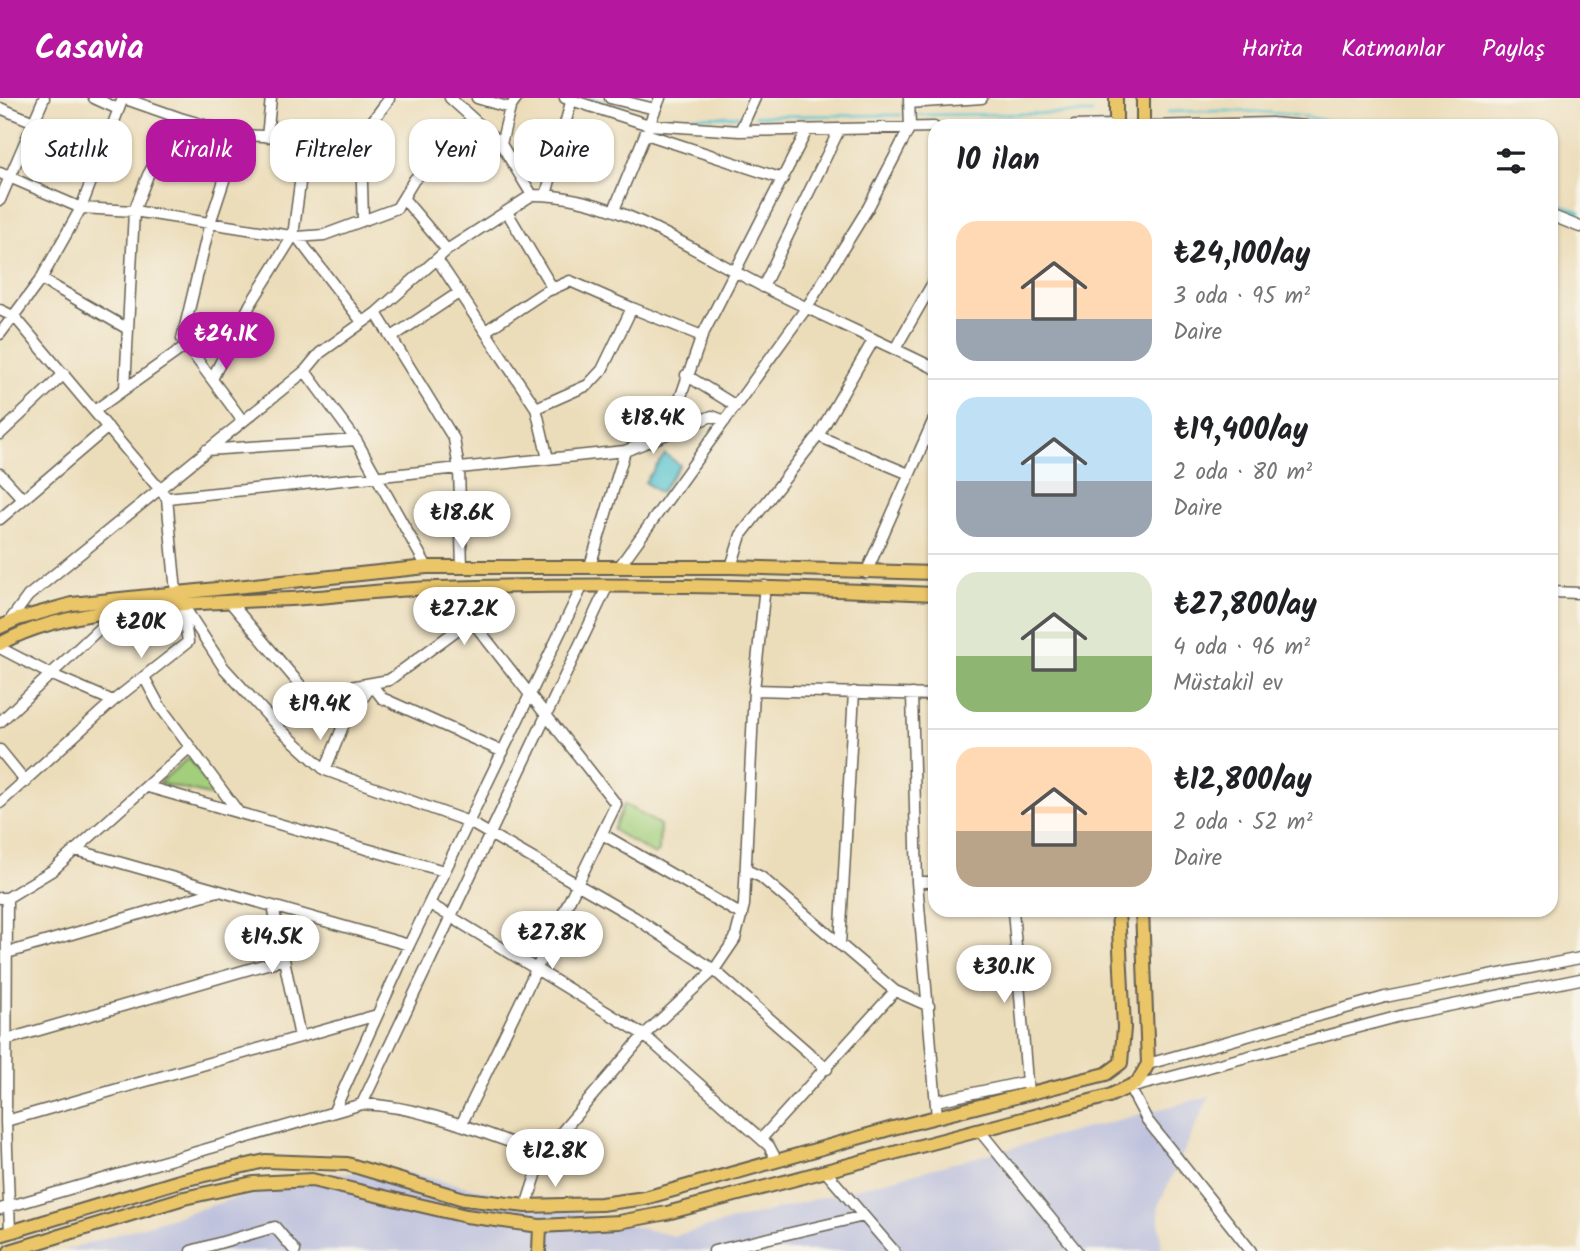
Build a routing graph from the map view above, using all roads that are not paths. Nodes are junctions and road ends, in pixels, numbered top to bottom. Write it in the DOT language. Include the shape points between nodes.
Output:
graph roads {
  1 [pos="44,98"];
  2 [pos="94,98"];
  3 [pos="123,98"];
  4 [pos="271,98"];
  5 [pos="450,98"];
  6 [pos="477,98"];
  7 [pos="517,98"];
  8 [pos="610,98"];
  9 [pos="660,98"];
  10 [pos="755,98"];
  11 [pos="982,98"];
  12 [pos="1116,98"];
  13 [pos="1143,98"];
  14 [pos="389,99"];
  15 [pos="568,100"];
  16 [pos="909,100"];
  17 [pos="0,108"];
  18 [pos="510,108"];
  19 [pos="118,109"];
  20 [pos="655,109"];
  21 [pos="180,118"];
  22 [pos="472,118"];
  23 [pos="27,119"];
  24 [pos="35,119"];
  25 [pos="183,119"];
  26 [pos="374,119"];
  27 [pos="1116,119"];
  28 [pos="1143,119"];
  29 [pos="910,127"];
  30 [pos="928,127"];
  31 [pos="648,129"];
  32 [pos="807,130"];
  33 [pos="839,130"];
  34 [pos="740,131"];
  35 [pos="256,136"];
  36 [pos="267,137"];
  37 [pos="270,137"];
  38 [pos="501,144"];
  39 [pos="21,146"];
  40 [pos="5,175"];
  41 [pos="783,180"];
  42 [pos="224,182"];
  43 [pos="301,182"];
  44 [pos="362,182"];
  45 [pos="532,195"];
  46 [pos="546,195"];
  47 [pos="403,198"];
  48 [pos="0,200"];
  49 [pos="81,208"];
  50 [pos="614,210"];
  51 [pos="134,211"];
  52 [pos="507,212"];
  53 [pos="1558,218"];
  54 [pos="363,220"];
  55 [pos="210,223"];
  56 [pos="1580,227"];
  57 [pos="295,237"];
  58 [pos="447,250"];
  59 [pos="437,259"];
  60 [pos="735,272"];
  61 [pos="41,279"];
  62 [pos="763,287"];
  63 [pos="553,289"];
  64 [pos="928,291"];
  65 [pos="460,292"];
  66 [pos="807,307"];
  67 [pos="632,308"];
  68 [pos="0,310"];
  69 [pos="376,313"];
  70 [pos="15,317"];
  71 [pos="362,322"];
  72 [pos="128,329"];
  73 [pos="487,330"];
  74 [pos="0,334"];
  75 [pos="702,336"];
  76 [pos="392,337"];
  77 [pos="874,339"];
  78 [pos="184,346"];
  79 [pos="895,349"];
  80 [pos="928,365"];
  81 [pos="305,370"];
  82 [pos="64,374"];
  83 [pos="686,376"];
  84 [pos="212,379"];
  85 [pos="125,388"];
  86 [pos="736,406"];
  87 [pos="536,408"];
  88 [pos="94,411"];
  89 [pos="242,421"];
  90 [pos="725,421"];
  91 [pos="108,427"];
  92 [pos="928,432"];
  93 [pos="668,433"];
  94 [pos="0,434"];
  95 [pos="818,436"];
  96 [pos="356,440"];
  97 [pos="205,450"];
  98 [pos="625,451"];
  99 [pos="548,459"];
  100 [pos="459,469"];
  101 [pos="0,474"];
  102 [pos="909,474"];
  103 [pos="376,477"];
  104 [pos="157,490"];
  105 [pos="167,498"];
  106 [pos="23,499"];
  107 [pos="0,519"];
  108 [pos="590,566"];
  109 [pos="620,566"];
  110 [pos="428,567"];
  111 [pos="462,567"];
  112 [pos="731,567"];
  113 [pos="866,573"];
  114 [pos="928,573"];
  115 [pos="765,586"];
  116 [pos="582,587"];
  117 [pos="607,587"];
  118 [pos="477,588"];
  119 [pos="176,592"];
  120 [pos="1558,592"];
  121 [pos="1580,593"];
  122 [pos="928,594"];
  123 [pos="230,602"];
  124 [pos="183,605"];
  125 [pos="117,612"];
  126 [pos="472,621"];
  127 [pos="4,626"];
  128 [pos="0,646"];
  129 [pos="50,674"];
  130 [pos="144,677"];
  131 [pos="372,685"];
  132 [pos="754,690"];
  133 [pos="854,692"];
  134 [pos="311,694"];
  135 [pos="912,694"];
  136 [pos="530,695"];
  137 [pos="928,695"];
  138 [pos="113,701"];
  139 [pos="546,715"];
  140 [pos="0,722"];
  141 [pos="343,726"];
  142 [pos="189,748"];
  143 [pos="0,750"];
  144 [pos="503,752"];
  145 [pos="325,770"];
  146 [pos="26,782"];
  147 [pos="148,787"];
  148 [pos="0,803"];
  149 [pos="239,813"];
  150 [pos="469,822"];
  151 [pos="490,834"];
  152 [pos="602,834"];
  153 [pos="76,850"];
  154 [pos="746,870"];
  155 [pos="444,871"];
  156 [pos="916,882"];
  157 [pos="928,882"];
  158 [pos="577,885"];
  159 [pos="219,891"];
  160 [pos="4,898"];
  161 [pos="430,904"];
  162 [pos="273,906"];
  163 [pos="742,915"];
  164 [pos="451,917"];
  165 [pos="1014,917"];
  166 [pos="1118,917"];
  167 [pos="1142,917"];
  168 [pos="409,945"];
  169 [pos="840,945"];
  170 [pos="6,953"];
  171 [pos="1580,958"];
  172 [pos="284,960"];
  173 [pos="536,968"];
  174 [pos="714,970"];
  175 [pos="1580,979"];
  176 [pos="895,991"];
  177 [pos="929,1006"];
  178 [pos="377,1016"];
  179 [pos="644,1034"];
  180 [pos="300,1037"];
  181 [pos="5,1040"];
  182 [pos="1148,1064"];
  183 [pos="827,1069"];
  184 [pos="1026,1088"];
  185 [pos="1130,1088"];
  186 [pos="3,1091"];
  187 [pos="936,1101"];
  188 [pos="362,1104"];
  189 [pos="334,1111"];
  190 [pos="937,1117"];
  191 [pos="6,1121"];
  192 [pos="461,1125"];
  193 [pos="979,1130"];
  194 [pos="761,1139"];
  195 [pos="543,1154"];
  196 [pos="777,1161"];
  197 [pos="825,1171"];
  198 [pos="526,1206"];
  199 [pos="4,1208"];
  200 [pos="864,1216"];
  201 [pos="540,1226"];
  202 [pos="5,1233"];
  203 [pos="10,1251"];
  204 [pos="191,1251"];
  205 [pos="295,1251"];
  206 [pos="539,1251"];
  207 [pos="714,1251"];
  208 [pos="894,1251"];
  209 [pos="1077,1251"];
  210 [pos="1251,1251"];
  1 -- 24 [label="street"];
  2 -- 19 [label="street"];
  3 -- 19 [label="street"];
  3 -- 21 [label="street"];
  4 -- 36 [label="street"];
  5 -- 22 [label="street"];
  6 -- 18 [label="street"];
  7 -- 18 [label="street"];
  8 -- 20 [label="street"];
  9 -- 20 [label="street"];
  10 -- 34 [label="street"];
  11 -- 16 [label="street"];
  12 -- 27 [label="main road"];
  13 -- 28 [label="main road"];
  14 -- 26 [label="street"];
  15 -- 31 [label="street"];
  15 -- 46 [label="street"];
  16 -- 29 [label="street"];
  17 -- 23 [label="street"];
  18 -- 38 [label="street"];
  19 -- 49 [label="street"];
  20 -- 31 [label="street"];
  21 -- 25 [label="street"];
  21 -- 51 [label="street" via="148,174"];
  22 -- 38 [label="street"];
  22 -- 47 [label="street"];
  29 -- 30 [label="street"];
  29 -- 33 [label="street"];
  29 -- 66 [label="street" via="868,208"];
  31 -- 34 [label="street"];
  31 -- 41 [label="street"];
  31 -- 50 [label="street"];
  32 -- 33 [label="street"];
  32 -- 34 [label="street"];
  32 -- 41 [label="street"];
  33 -- 62 [label="street"];
  35 -- 36 [label="street"];
  36 -- 37 [label="street"];
  38 -- 45 [label="street"];
  39 -- 40 [label="street"];
  40 -- 48 [label="street"];
  40 -- 49 [label="street"];
  41 -- 60 [label="street"];
  42 -- 55 [label="street"];
  43 -- 57 [label="street"];
  44 -- 54 [label="street"];
  45 -- 46 [label="street"];
  45 -- 52 [label="street"];
  46 -- 50 [label="street"];
  47 -- 54 [label="street" via="397,208"];
  47 -- 58 [label="street"];
  49 -- 51 [label="street"];
  49 -- 61 [label="street"];
  50 -- 60 [label="street"];
  51 -- 55 [label="street"];
  51 -- 72 [label="street"];
  52 -- 58 [label="street"];
  52 -- 63 [label="street"];
  53 -- 56 [label="street"];
  54 -- 57 [label="street" via="324,235"];
  55 -- 57 [label="street"];
  55 -- 78 [label="street"];
  57 -- 71 [label="street"];
  57 -- 84 [label="street" via="250,305"];
  58 -- 59 [label="street"];
  59 -- 65 [label="street"];
  59 -- 69 [label="street"];
  60 -- 62 [label="street"];
  60 -- 75 [label="street"];
  61 -- 70 [label="street"];
  61 -- 72 [label="street"];
  62 -- 66 [label="street"];
  63 -- 67 [label="street" via="570,281"];
  63 -- 73 [label="street"];
  64 -- 79 [label="street"];
  65 -- 73 [label="street"];
  65 -- 76 [label="street"];
  66 -- 77 [label="street"];
  66 -- 86 [label="street"];
  67 -- 75 [label="street"];
  67 -- 87 [label="street" via="602,370 588,385"];
  68 -- 70 [label="street"];
  69 -- 71 [label="street"];
  69 -- 76 [label="street"];
  70 -- 74 [label="street"];
  70 -- 82 [label="street"];
  71 -- 81 [label="street"];
  72 -- 85 [label="street"];
  73 -- 87 [label="street"];
  75 -- 83 [label="street"];
  76 -- 100 [label="street" via="454,439"];
  77 -- 79 [label="street"];
  77 -- 95 [label="street"];
  78 -- 84 [label="street"];
  78 -- 85 [label="street"];
  79 -- 80 [label="street"];
  81 -- 89 [label="street"];
  81 -- 96 [label="street"];
  82 -- 88 [label="street"];
  82 -- 94 [label="street"];
  83 -- 86 [label="street"];
  83 -- 93 [label="street"];
  84 -- 89 [label="street"];
  85 -- 88 [label="street"];
  86 -- 90 [label="street"];
  87 -- 99 [label="street"];
  88 -- 91 [label="street"];
  89 -- 97 [label="street"];
  90 -- 93 [label="street" via="712,416"];
  90 -- 109 [label="street"];
  91 -- 104 [label="street"];
  91 -- 106 [label="street"];
  92 -- 102 [label="street"];
  93 -- 98 [label="street"];
  95 -- 102 [label="street"];
  95 -- 112 [label="street" via="741,535"];
  96 -- 97 [label="street"];
  96 -- 103 [label="street"];
  97 -- 104 [label="street"];
  98 -- 99 [label="street"];
  98 -- 108 [label="street"];
  99 -- 100 [label="street"];
  100 -- 103 [label="street"];
  100 -- 111 [label="street"];
  101 -- 106 [label="street"];
  102 -- 113 [label="street"];
  103 -- 105 [label="street"];
  103 -- 110 [label="street"];
  104 -- 105 [label="street"];
  104 -- 127 [label="street" via="28,596"];
  105 -- 119 [label="street"];
  106 -- 107 [label="street"];
  108 -- 109 [label="main road"];
  108 -- 111 [label="main road"];
  109 -- 112 [label="main road"];
  110 -- 111 [label="main road"];
  110 -- 119 [label="main road"];
  112 -- 113 [label="main road"];
  113 -- 114 [label="main road"];
  115 -- 117 [label="main road"];
  115 -- 122 [label="main road"];
  115 -- 132 [label="street"];
  116 -- 117 [label="main road"];
  116 -- 118 [label="main road"];
  116 -- 136 [label="street"];
  117 -- 139 [label="street"];
  118 -- 123 [label="main road"];
  118 -- 126 [label="street" via="484,610"];
  119 -- 127 [label="main road" via="72,604"];
  120 -- 121 [label="street"];
  123 -- 124 [label="main road"];
  123 -- 134 [label="street"];
  124 -- 125 [label="main road"];
  124 -- 130 [label="street" via="188,642"];
  124 -- 145 [label="street" via="224,668"];
  125 -- 128 [label="main road" via="19,633"];
  125 -- 129 [label="street"];
  126 -- 131 [label="street" via="389,680"];
  126 -- 136 [label="street"];
  128 -- 129 [label="street"];
  129 -- 138 [label="street"];
  129 -- 140 [label="street"];
  130 -- 138 [label="street"];
  130 -- 142 [label="street"];
  131 -- 134 [label="street"];
  131 -- 141 [label="street"];
  131 -- 144 [label="street" via="382,698"];
  132 -- 133 [label="street"];
  132 -- 154 [label="street"];
  133 -- 135 [label="street"];
  133 -- 169 [label="street"];
  134 -- 141 [label="street" via="323,712"];
  135 -- 137 [label="street"];
  135 -- 156 [label="street"];
  136 -- 139 [label="street"];
  136 -- 144 [label="street"];
  138 -- 146 [label="street"];
  139 -- 151 [label="street"];
  139 -- 152 [label="street" via="616,804"];
  141 -- 145 [label="street"];
  142 -- 147 [label="street"];
  142 -- 149 [label="street"];
  143 -- 146 [label="street"];
  144 -- 150 [label="street"];
  145 -- 150 [label="street"];
  146 -- 148 [label="street"];
  147 -- 149 [label="street"];
  147 -- 153 [label="street"];
  149 -- 155 [label="street"];
  150 -- 151 [label="street"];
  150 -- 155 [label="street"];
  151 -- 158 [label="street"];
  151 -- 164 [label="street"];
  152 -- 158 [label="street"];
  152 -- 163 [label="street"];
  153 -- 159 [label="street"];
  153 -- 160 [label="street" via="53,870"];
  154 -- 163 [label="street"];
  154 -- 169 [label="street" via="761,877"];
  155 -- 161 [label="street"];
  156 -- 157 [label="street"];
  156 -- 177 [label="street"];
  158 -- 173 [label="street"];
  158 -- 174 [label="street"];
  159 -- 162 [label="street"];
  159 -- 170 [label="street"];
  160 -- 170 [label="street"];
  161 -- 164 [label="street"];
  161 -- 168 [label="street"];
  162 -- 168 [label="street"];
  162 -- 172 [label="street"];
  163 -- 174 [label="street" via="735,939"];
  164 -- 173 [label="street"];
  164 -- 188 [label="street"];
  165 -- 184 [label="street"];
  166 -- 184 [label="main road" via="1124,1028 1121,1063 1106,1074"];
  167 -- 182 [label="main road"];
  168 -- 178 [label="street"];
  169 -- 176 [label="street"];
  170 -- 181 [label="street"];
  171 -- 182 [label="street" via="1385,997"];
  172 -- 180 [label="street"];
  172 -- 181 [label="street"];
  173 -- 179 [label="street"];
  173 -- 192 [label="street"];
  174 -- 179 [label="street"];
  174 -- 183 [label="street"];
  175 -- 185 [label="street" via="1404,1014"];
  176 -- 177 [label="street"];
  176 -- 183 [label="street"];
  177 -- 187 [label="street"];
  178 -- 180 [label="street"];
  178 -- 189 [label="street"];
  179 -- 194 [label="street"];
  179 -- 195 [label="street"];
  180 -- 191 [label="street"];
  181 -- 186 [label="street"];
  182 -- 185 [label="main road"];
  183 -- 194 [label="street"];
  184 -- 187 [label="street"];
  184 -- 190 [label="main road"];
  185 -- 193 [label="main road"];
  185 -- 210 [label="street" via="1147,1120"];
  186 -- 191 [label="street"];
  187 -- 190 [label="street"];
  188 -- 189 [label="street"];
  188 -- 192 [label="street" via="385,1105"];
  189 -- 199 [label="street"];
  190 -- 196 [label="main road"];
  191 -- 199 [label="street"];
  192 -- 195 [label="street"];
  193 -- 197 [label="main road"];
  193 -- 209 [label="street"];
  194 -- 196 [label="street"];
  195 -- 198 [label="street"];
  196 -- 198 [label="main road" via="645,1198"];
  197 -- 200 [label="street"];
  197 -- 201 [label="main road" via="631,1220"];
  198 -- 202 [label="main road" via="464,1199 347,1164 265,1161 183,1180"];
  199 -- 202 [label="street"];
  200 -- 207 [label="street"];
  200 -- 208 [label="street"];
  201 -- 203 [label="main road" via="466,1216 392,1196 300,1180 253,1183 184,1198"];
  201 -- 206 [label="main road"];
  204 -- 205 [label="street" via="275,1227"];
}
